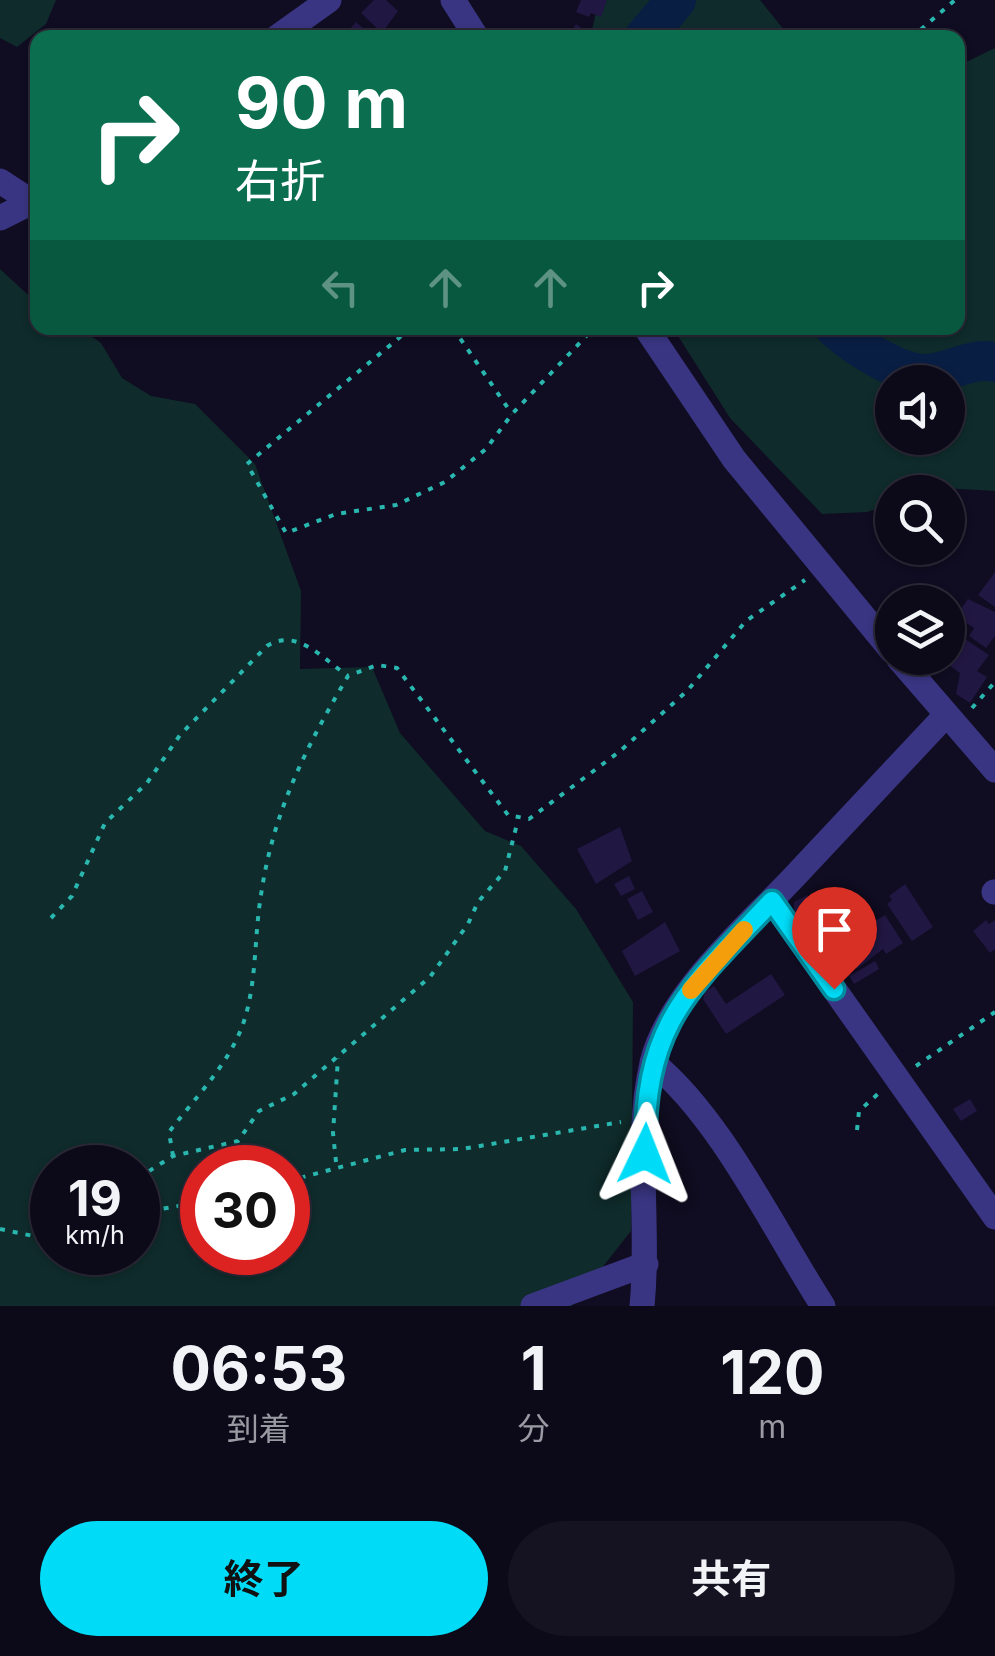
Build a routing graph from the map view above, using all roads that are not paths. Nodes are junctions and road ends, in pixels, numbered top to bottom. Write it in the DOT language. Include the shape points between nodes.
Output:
graph roads {
  1 [pos="329,0"];
  2 [pos="453,0"];
  3 [pos="287,30"];
  4 [pos="473,30"];
  5 [pos="0,181"];
  6 [pos="30,198"];
  7 [pos="30,203"];
  8 [pos="0,218"];
  9 [pos="651,335"];
  10 [pos="875,630"];
  11 [pos="912,675"];
  12 [pos="950,720"];
  13 [pos="995,770"];
  14 [pos="772,901"];
  15 [pos="652,1062"];
  16 [pos="995,1217"];
  17 [pos="646,1264"];
  18 [pos="533,1306"];
  19 [pos="642,1306"];
  20 [pos="823,1306"];
  1 -- 3 [label="street"];
  2 -- 4 [label="street"];
  5 -- 6 [label="street"];
  7 -- 8 [label="street"];
  9 -- 10 [label="street" via="734,459"];
  11 -- 12 [label="street"];
  12 -- 13 [label="street"];
  12 -- 14 [label="street"];
  14 -- 15 [label="street" via="677,1007"];
  14 -- 16 [label="street"];
  15 -- 17 [label="street" via="645,1118"];
  15 -- 20 [label="street" via="703,1118"];
  17 -- 18 [label="street"];
  17 -- 19 [label="street"];
}
